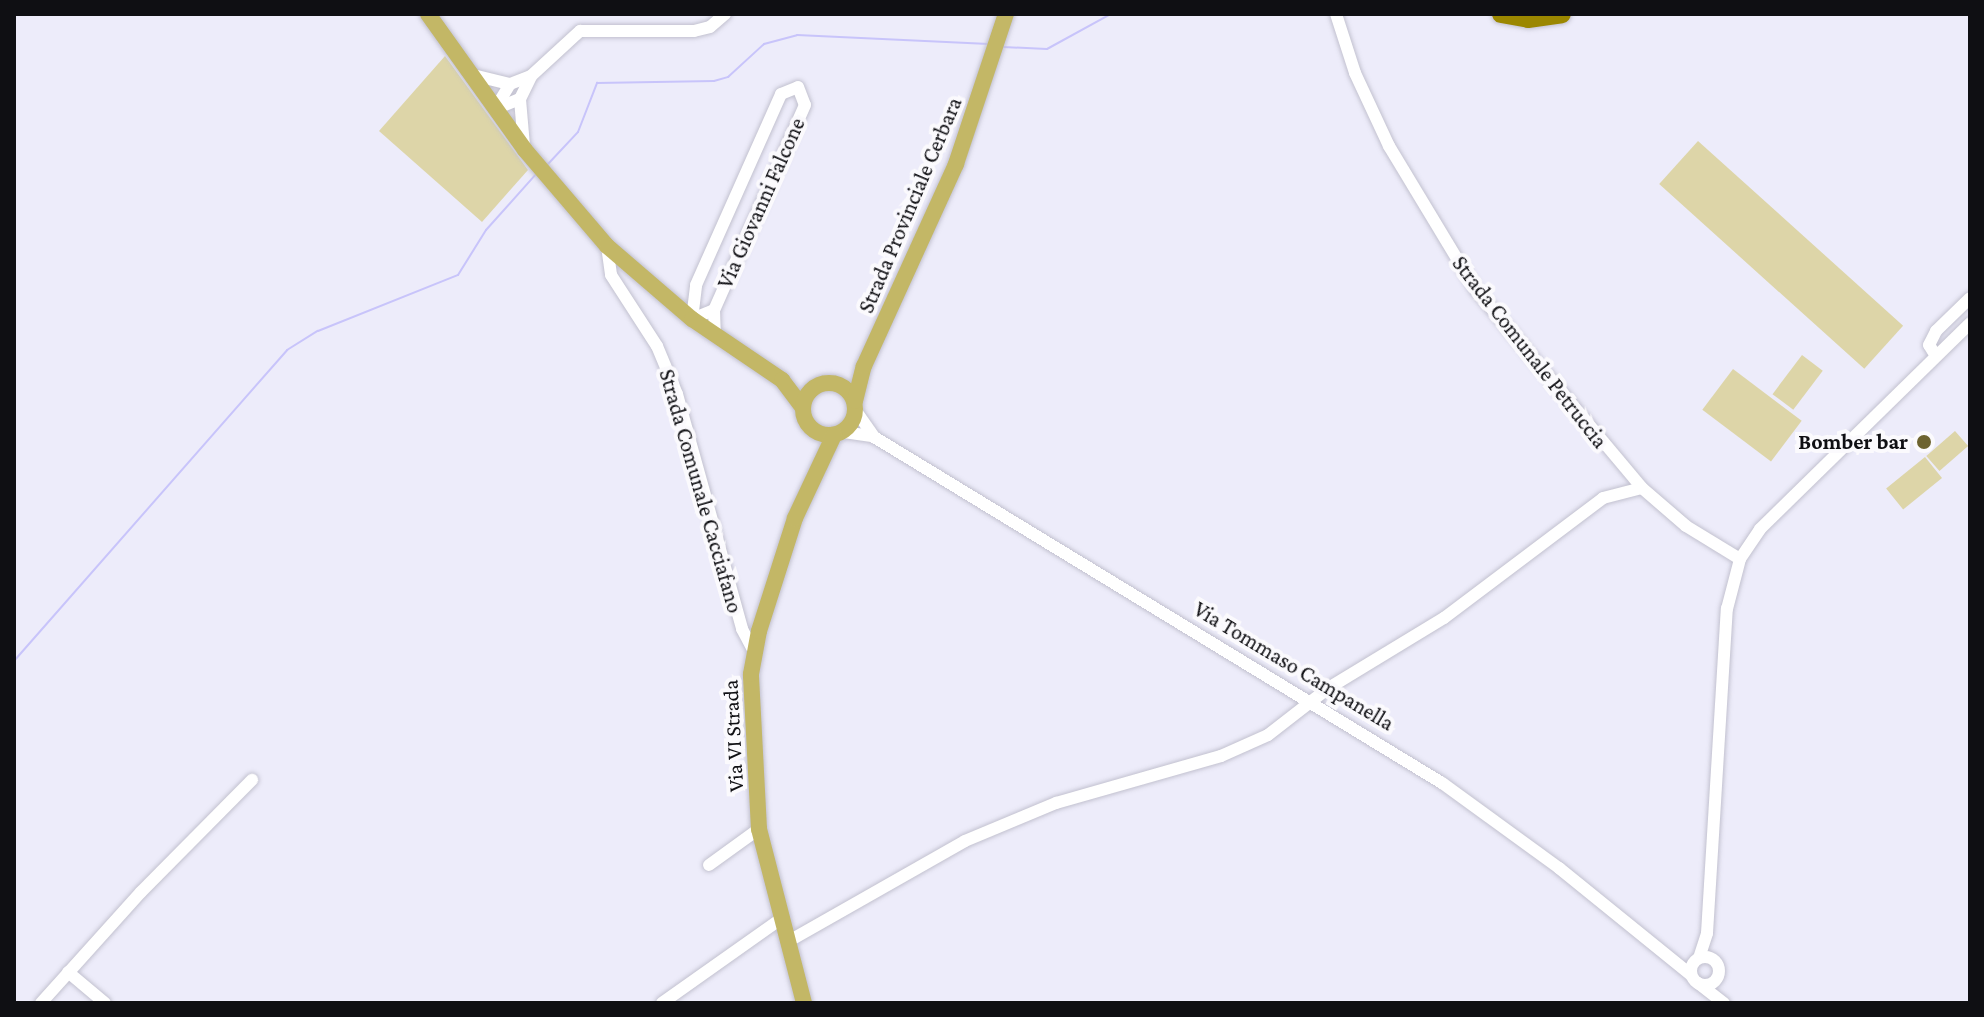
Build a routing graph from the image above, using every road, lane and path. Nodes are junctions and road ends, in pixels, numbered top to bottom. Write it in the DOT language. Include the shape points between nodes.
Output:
graph roads {
  1 [pos="428,14"];
  2 [pos="725,14"];
  3 [pos="1006,14"];
  4 [pos="1336,14"];
  5 [pos="1501,14"];
  6 [pos="1562,14"];
  7 [pos="470,74"];
  8 [pos="531,76"];
  9 [pos="510,84"];
  10 [pos="520,99"];
  11 [pos="495,109"];
  12 [pos="530,156"];
  13 [pos="739,188"];
  14 [pos="763,199"];
  15 [pos="607,246"];
  16 [pos="696,285"];
  17 [pos="664,297"];
  18 [pos="1970,298"];
  19 [pos="714,310"];
  20 [pos="692,319"];
  21 [pos="1970,323"];
  22 [pos="715,336"];
  23 [pos="1936,356"];
  24 [pos="864,366"];
  25 [pos="782,380"];
  26 [pos="826,384"];
  27 [pos="855,406"];
  28 [pos="802,407"];
  29 [pos="809,427"];
  30 [pos="838,433"];
  31 [pos="874,437"];
  32 [pos="814,472"];
  33 [pos="1642,488"];
  34 [pos="1740,559"];
  35 [pos="754,652"];
  36 [pos="1312,702"];
  37 [pos="252,780"];
  38 [pos="759,829"];
  39 [pos="709,865"];
  40 [pos="782,918"];
  41 [pos="1707,933"];
  42 [pos="789,941"];
  43 [pos="1717,968"];
  44 [pos="1695,970"];
  45 [pos="68,972"];
  46 [pos="41,1003"];
  47 [pos="105,1003"];
  48 [pos="662,1003"];
  49 [pos="804,1003"];
  50 [pos="1724,1003"];
  51 [pos="1731,1003"];
  1 -- 7 [label="main road"];
  2 -- 8 [label="street" via="710,27 694,31 580,31"];
  3 -- 24 [label="main road, Strada Provinciale Cerbara" via="956,164"];
  4 -- 33 [label="street, Strada Comunale Petruccia" via="1355,73 1389,146 1444,243 1563,398"];
  5 -- 6 [label="highway" via="1528,19"];
  7 -- 9 [label="street"];
  7 -- 11 [label="main road"];
  8 -- 9 [label="street"];
  8 -- 10 [label="street"];
  9 -- 11 [label="street"];
  10 -- 11 [label="street"];
  10 -- 12 [label="street"];
  11 -- 12 [label="main road"];
  12 -- 15 [label="main road"];
  13 -- 14 [label="street"];
  13 -- 14 [label="street, Via Giovanni Falcone" via="781,94 798,87 805,105"];
  13 -- 16 [label="street, Via Giovanni Falcone"];
  14 -- 19 [label="street, Via Giovanni Falcone"];
  15 -- 17 [label="main road"];
  15 -- 35 [label="street, Strada Comunale Cacciafano" via="611,275 657,346 677,394 742,629"];
  16 -- 17 [label="street, Via Giovanni Falcone"];
  16 -- 20 [label="street, Via Giovanni Falcone"];
  17 -- 20 [label="main road"];
  18 -- 23 [label="street" via="1936,331 1929,345"];
  19 -- 20 [label="street, Via Giovanni Falcone"];
  19 -- 22 [label="street, Via Giovanni Falcone"];
  20 -- 22 [label="main road"];
  21 -- 23 [label="street"];
  22 -- 25 [label="main road"];
  23 -- 34 [label="street" via="1760,529"];
  24 -- 26 [label="main road"];
  24 -- 27 [label="main road, Strada Provinciale Cerbara"];
  25 -- 26 [label="main road"];
  25 -- 28 [label="main road"];
  26 -- 27 [label="main road"];
  26 -- 28 [label="main road"];
  27 -- 30 [label="main road, Strada Provinciale Cerbara"];
  27 -- 31 [label="street, Via Tommaso Campanella"];
  28 -- 29 [label="main road"];
  29 -- 30 [label="main road"];
  29 -- 32 [label="main road, Via VI Strada"];
  30 -- 31 [label="street, Via Tommaso Campanella"];
  30 -- 32 [label="main road, Via VI Strada"];
  31 -- 36 [label="street, Via Tommaso Campanella"];
  32 -- 35 [label="main road, Via VI Strada"];
  33 -- 34 [label="street, Strada Comunale Petruccia" via="1686,526"];
  33 -- 36 [label="street" via="1603,498 1444,618"];
  34 -- 41 [label="street" via="1727,609"];
  35 -- 38 [label="main road, Via VI Strada"];
  36 -- 42 [label="street" via="1268,735 1221,756 1056,803 965,841"];
  36 -- 44 [label="street, Via Tommaso Campanella" via="1496,821 1673,960"];
  37 -- 45 [label="street"];
  38 -- 39 [label="street"];
  38 -- 40 [label="main road, Via VI Strada"];
  40 -- 42 [label="main road, Via VI Strada"];
  40 -- 48 [label="street"];
  41 -- 43 [label="street"];
  41 -- 44 [label="street"];
  42 -- 49 [label="main road, Via VI Strada"];
  43 -- 44 [label="street, Via Tommaso Campanella"];
  43 -- 44 [label="street" via="1711,983"];
  43 -- 51 [label="street"];
  44 -- 50 [label="street, Via Tommaso Campanella"];
  45 -- 46 [label="street"];
  45 -- 47 [label="street"];
}
